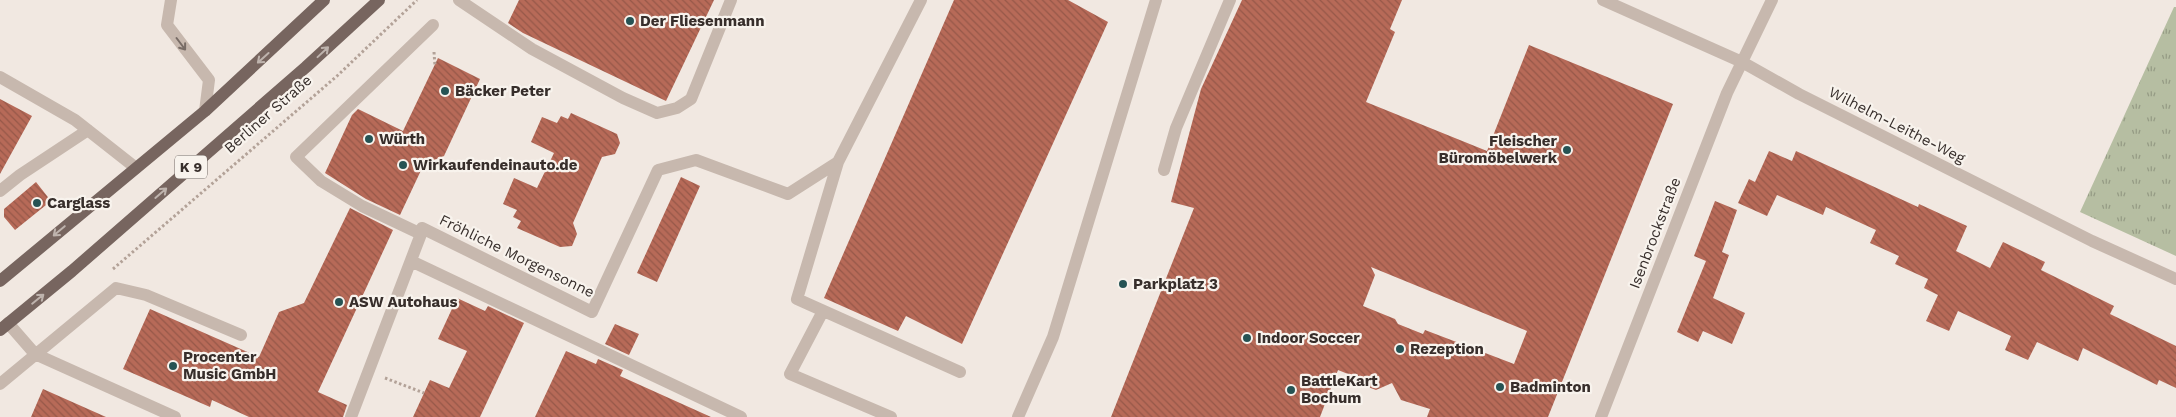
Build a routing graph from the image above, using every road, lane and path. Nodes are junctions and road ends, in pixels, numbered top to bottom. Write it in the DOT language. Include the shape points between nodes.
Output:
graph roads {
  1 [pos="171,0"];
  2 [pos="324,0"];
  3 [pos="379,0"];
  4 [pos="417,0"];
  5 [pos="459,0"];
  6 [pos="731,0"];
  7 [pos="921,0"];
  8 [pos="1156,0"];
  9 [pos="1230,0"];
  10 [pos="1603,0"];
  11 [pos="1772,0"];
  12 [pos="433,25"];
  13 [pos="1742,62"];
  14 [pos="0,77"];
  15 [pos="205,111"];
  16 [pos="88,130"];
  17 [pos="838,162"];
  18 [pos="136,168"];
  19 [pos="1164,170"];
  20 [pos="0,191"];
  21 [pos="421,228"];
  22 [pos="411,261"];
  23 [pos="109,272"];
  24 [pos="2176,279"];
  25 [pos="0,280"];
  26 [pos="823,311"];
  27 [pos="4,326"];
  28 [pos="241,335"];
  29 [pos="35,354"];
  30 [pos="369,372"];
  31 [pos="960,372"];
  32 [pos="0,384"];
  33 [pos="424,393"];
  34 [pos="176,417"];
  35 [pos="351,417"];
  36 [pos="741,417"];
  37 [pos="890,417"];
  38 [pos="1018,417"];
  39 [pos="1601,417"];
  1 -- 15 [label="street, one-way" via="167,25 209,80"];
  2 -- 15 [label="main road, K 9, one-way"];
  27 -- 3 [label="main road, Berliner Straße / K 9, one-way" via="72,271"];
  4 -- 23 [label="path, Berliner Straße" via="337,76"];
  5 -- 6 [label="street" via="532,49 656,113 677,108 691,98"];
  7 -- 17 [label="street"];
  8 -- 38 [label="street" via="1053,337"];
  9 -- 19 [label="street" via="1176,128"];
  10 -- 13 [label="street, Wilhelm-Leithe-Weg"];
  11 -- 13 [label="street, Isenbrockstraße"];
  12 -- 21 [label="street" via="296,157 321,180 362,206"];
  13 -- 24 [label="street, Wilhelm-Leithe-Weg" via="1799,94 2074,232"];
  13 -- 39 [label="street, Isenbrockstraße"];
  14 -- 16 [label="street"];
  15 -- 18 [label="main road, K 9"];
  16 -- 18 [label="street"];
  16 -- 20 [label="street"];
  17 -- 21 [label="street, Fröhliche Morgensonne" via="788,194 696,160 658,170 592,312"];
  17 -- 26 [label="street" via="797,299"];
  18 -- 25 [label="main road, K 9, one-way"];
  21 -- 22 [label="street, Fröhliche Morgensonne"];
  22 -- 30 [label="street, Fröhliche Morgensonne"];
  22 -- 36 [label="street"];
  26 -- 31 [label="street"];
  26 -- 37 [label="street" via="790,374"];
  27 -- 29 [label="street"];
  28 -- 29 [label="street" via="146,295 116,288"];
  29 -- 32 [label="street"];
  29 -- 34 [label="street"];
  30 -- 33 [label="path"];
  30 -- 35 [label="street, Fröhliche Morgensonne"];
}
